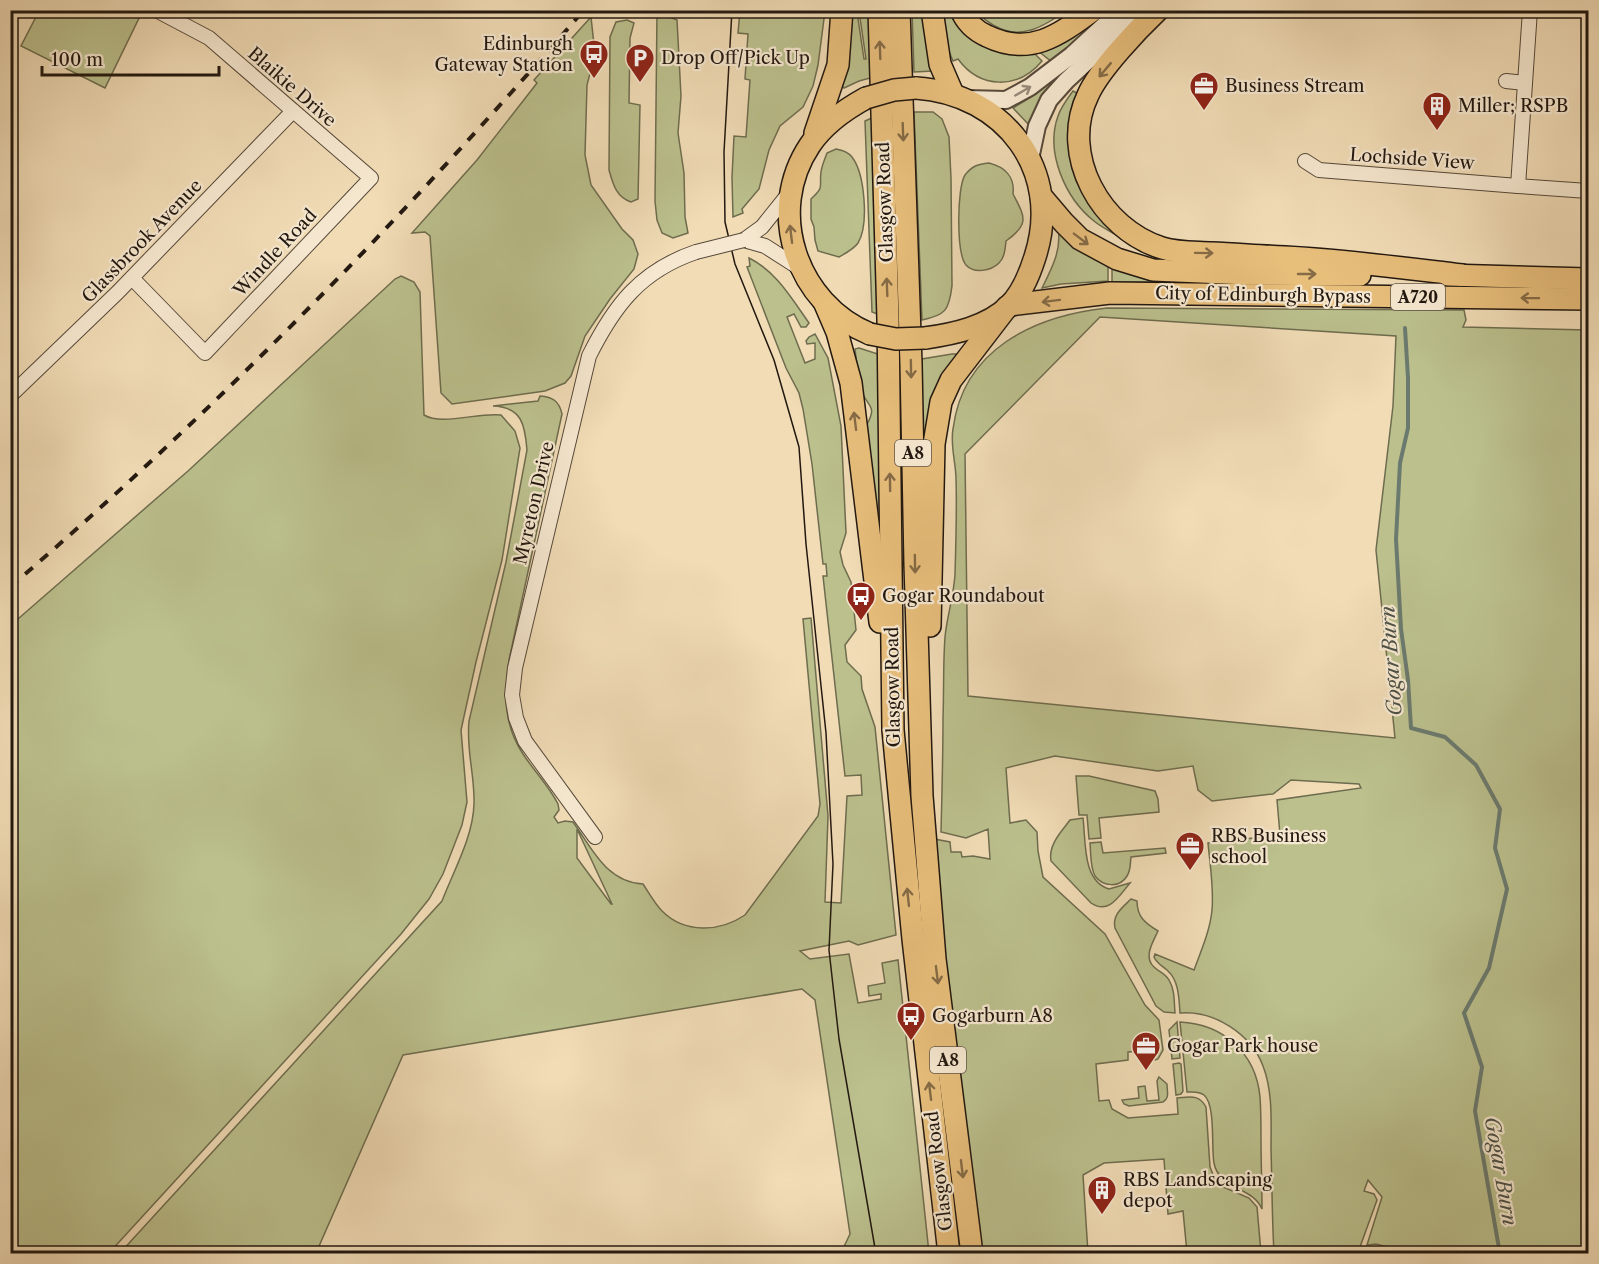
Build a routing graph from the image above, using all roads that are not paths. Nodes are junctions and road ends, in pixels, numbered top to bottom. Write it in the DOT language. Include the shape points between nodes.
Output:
graph roads {
  1 [pos="156,10"];
  2 [pos="842,10"];
  3 [pos="879,10"];
  4 [pos="899,10"];
  5 [pos="932,10"];
  6 [pos="961,10"];
  7 [pos="1093,10"];
  8 [pos="1121,10"];
  9 [pos="1145,10"];
  10 [pos="1158,10"];
  11 [pos="1530,10"];
  12 [pos="1506,81"];
  13 [pos="1525,83"];
  14 [pos="960,96"];
  15 [pos="293,111"];
  16 [pos="812,142"];
  17 [pos="1030,159"];
  18 [pos="1305,161"];
  19 [pos="370,178"];
  20 [pos="1518,186"];
  21 [pos="791,191"];
  22 [pos="1588,191"];
  23 [pos="1041,196"];
  24 [pos="744,240"];
  25 [pos="801,269"];
  26 [pos="1462,275"];
  27 [pos="132,278"];
  28 [pos="1588,279"];
  29 [pos="1588,299"];
  30 [pos="825,304"];
  31 [pos="1008,306"];
  32 [pos="13,393"];
  33 [pos="892,730"];
  34 [pos="595,837"];
  35 [pos="930,896"];
  36 [pos="968,1223"];
  37 [pos="948,1254"];
  38 [pos="972,1254"];
  39 [pos="978,1254"];
  1 -- 15 [label="street, Blaikie Drive" via="209,38"];
  2 -- 16 [label="main road" via="838,65"];
  33 -- 3 [label="main road, Glasgow Road / A8, one-way" via="888,319"];
  4 -- 35 [label="main road, Glasgow Road / A8, one-way" via="922,796"];
  5 -- 14 [label="main road" via="942,69"];
  6 -- 7 [label="main road" via="976,31 1015,45 1051,38"];
  14 -- 8 [label="street, one-way" via="1006,100 1072,55"];
  9 -- 17 [label="street" via="1049,100 1037,126"];
  10 -- 26 [label="main road, A720, one-way" via="1093,84 1083,105 1079,142 1084,172 1097,198 1116,220 1147,242 1176,251 1331,260"];
  11 -- 13 [label="street"];
  12 -- 13 [label="street"];
  13 -- 20 [label="street"];
  14 -- 16 [label="main road, bridge" via="916,88 866,98 833,119"];
  14 -- 17 [label="main road" via="1001,121"];
  15 -- 19 [label="street, Blaikie Drive"];
  15 -- 27 [label="street, Glassbrook Avenue"];
  16 -- 21 [label="main road"];
  17 -- 23 [label="main road"];
  18 -- 20 [label="street, Lochside View" via="1318,170"];
  19 -- 27 [label="street, Windle Road" via="206,353"];
  20 -- 22 [label="street, Lochside View"];
  21 -- 24 [label="street, Myreton Drive" via="762,227"];
  25 -- 21 [label="main road, one-way" via="791,238"];
  23 -- 26 [label="main road, City of Edinburgh Bypass / A720, one-way" via="1080,239 1117,259 1153,270"];
  23 -- 31 [label="main road" via="1040,243 1032,266"];
  24 -- 25 [label="street" via="765,246"];
  24 -- 34 [label="street, Myreton Drive, bridge" via="696,252 660,268 631,291 613,312 588,356 512,695 525,741"];
  25 -- 30 [label="main road"];
  26 -- 28 [label="main road, City of Edinburgh Bypass / A720"];
  27 -- 32 [label="street, Glassbrook Avenue"];
  29 -- 31 [label="main road, City of Edinburgh Bypass / A720, one-way" via="1110,293"];
  30 -- 31 [label="main road, bridge" via="842,319 870,334 896,339 958,332"];
  33 -- 30 [label="main road, one-way" via="850,383"];
  31 -- 35 [label="main road" via="951,380 936,424"];
  37 -- 33 [label="main road, Glasgow Road / A8, one-way"];
  35 -- 36 [label="main road, Glasgow Road / A8, one-way"];
  36 -- 38 [label="main road, Glasgow Road / A8"];
  36 -- 39 [label="main road"];
}
